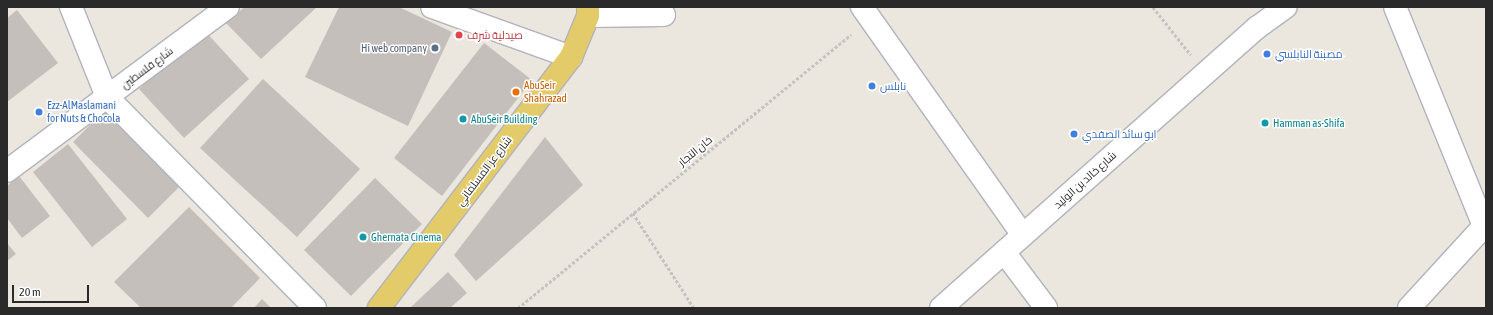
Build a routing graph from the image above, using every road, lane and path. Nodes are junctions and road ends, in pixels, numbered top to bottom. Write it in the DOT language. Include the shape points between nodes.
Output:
graph roads {
  1 [pos="71,7"];
  2 [pos="228,7"];
  3 [pos="432,7"];
  4 [pos="1153,7"];
  5 [pos="1286,7"];
  6 [pos="1395,7"];
  7 [pos="588,12"];
  8 [pos="866,12"];
  9 [pos="664,15"];
  10 [pos="570,57"];
  11 [pos="1205,74"];
  12 [pos="107,97"];
  13 [pos="7,171"];
  14 [pos="633,213"];
  15 [pos="1485,227"];
  16 [pos="1023,235"];
  17 [pos="1004,252"];
  18 [pos="315,308"];
  19 [pos="380,308"];
  20 [pos="518,308"];
  21 [pos="694,308"];
  22 [pos="941,308"];
  23 [pos="1046,308"];
  24 [pos="1408,308"];
  1 -- 12 [label="street"];
  2 -- 12 [label="street, شارع فلسطين"];
  3 -- 10 [label="street"];
  4 -- 11 [label="path"];
  5 -- 11 [label="street, شارع خالد بن الوليد" via="1258,27"];
  6 -- 15 [label="street"];
  7 -- 9 [label="street"];
  7 -- 10 [label="main road, شارع عز المسلماني"];
  8 -- 14 [label="path, خان التجار"];
  8 -- 16 [label="street"];
  10 -- 19 [label="main road, شارع عز المسلماني"];
  11 -- 16 [label="street, شارع خالد بن الوليد"];
  12 -- 13 [label="street, شارع فلسطين"];
  12 -- 18 [label="street"];
  14 -- 20 [label="path, خان التجار"];
  14 -- 21 [label="path"];
  15 -- 24 [label="street"];
  16 -- 17 [label="street, شارع خالد بن الوليد"];
  17 -- 22 [label="street, شارع خالد بن الوليد"];
  17 -- 23 [label="street"];
}
